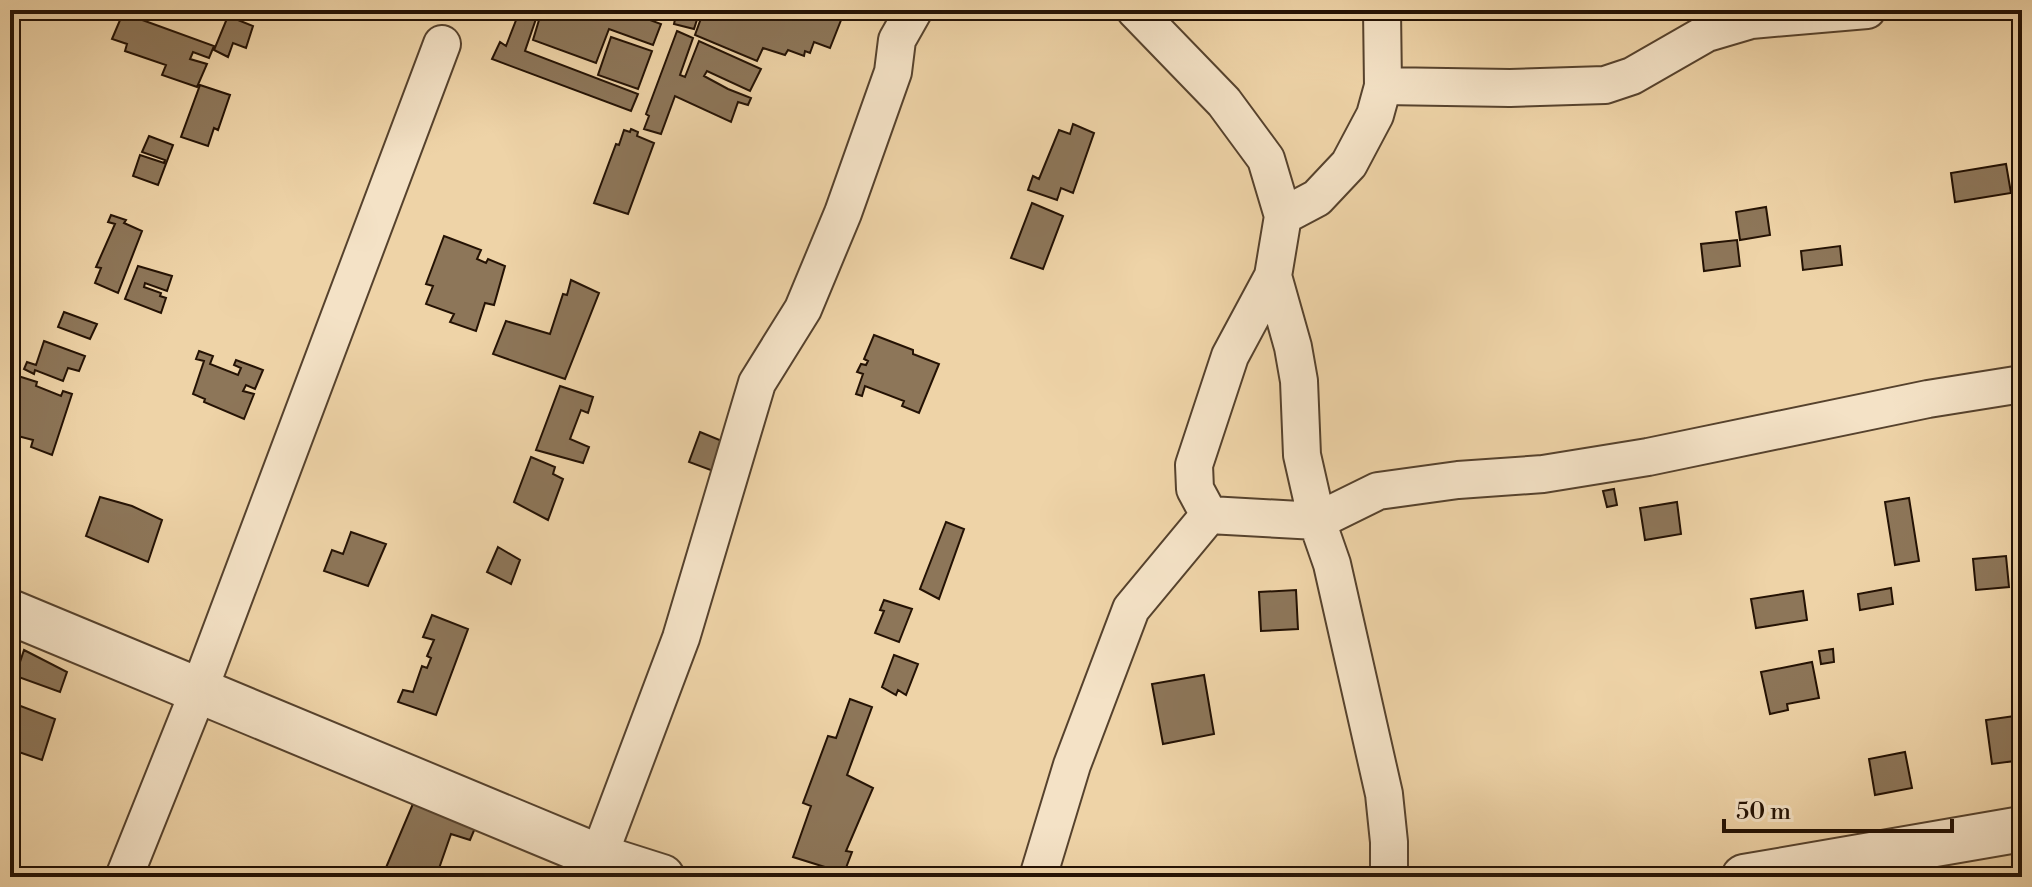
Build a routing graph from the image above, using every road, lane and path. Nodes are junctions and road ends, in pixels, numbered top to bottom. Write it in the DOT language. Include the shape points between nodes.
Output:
graph roads {
  1 [pos="914,10"];
  2 [pos="1135,10"];
  3 [pos="1382,10"];
  4 [pos="1867,10"];
  5 [pos="442,44"];
  6 [pos="1383,86"];
  7 [pos="1283,216"];
  8 [pos="1273,276"];
  9 [pos="2022,384"];
  10 [pos="1209,515"];
  11 [pos="1317,521"];
  12 [pos="10,612"];
  13 [pos="199,690"];
  14 [pos="2022,829"];
  15 [pos="595,867"];
  16 [pos="124,877"];
  17 [pos="662,877"];
  18 [pos="1038,877"];
  19 [pos="1389,877"];
  20 [pos="1744,877"];
  1 -- 15 [label="street" via="897,40 893,72 809,296 757,383 681,638"];
  2 -- 7 [label="street" via="1224,102 1266,159"];
  3 -- 6 [label="street"];
  4 -- 6 [label="street" via="1751,20 1707,33 1632,76 1605,85"];
  5 -- 13 [label="street"];
  6 -- 7 [label="street" via="1375,115 1349,164 1317,198"];
  7 -- 8 [label="street"];
  8 -- 10 [label="street" via="1230,356 1194,465 1195,489"];
  8 -- 11 [label="street" via="1293,347 1302,455"];
  9 -- 11 [label="street" via="1648,457 1378,491"];
  10 -- 11 [label="street"];
  10 -- 18 [label="street" via="1131,609 1072,765"];
  11 -- 19 [label="street" via="1332,564 1384,794"];
  12 -- 13 [label="street"];
  13 -- 15 [label="street"];
  13 -- 16 [label="street"];
  14 -- 20 [label="street"];
  15 -- 17 [label="street"];
}
